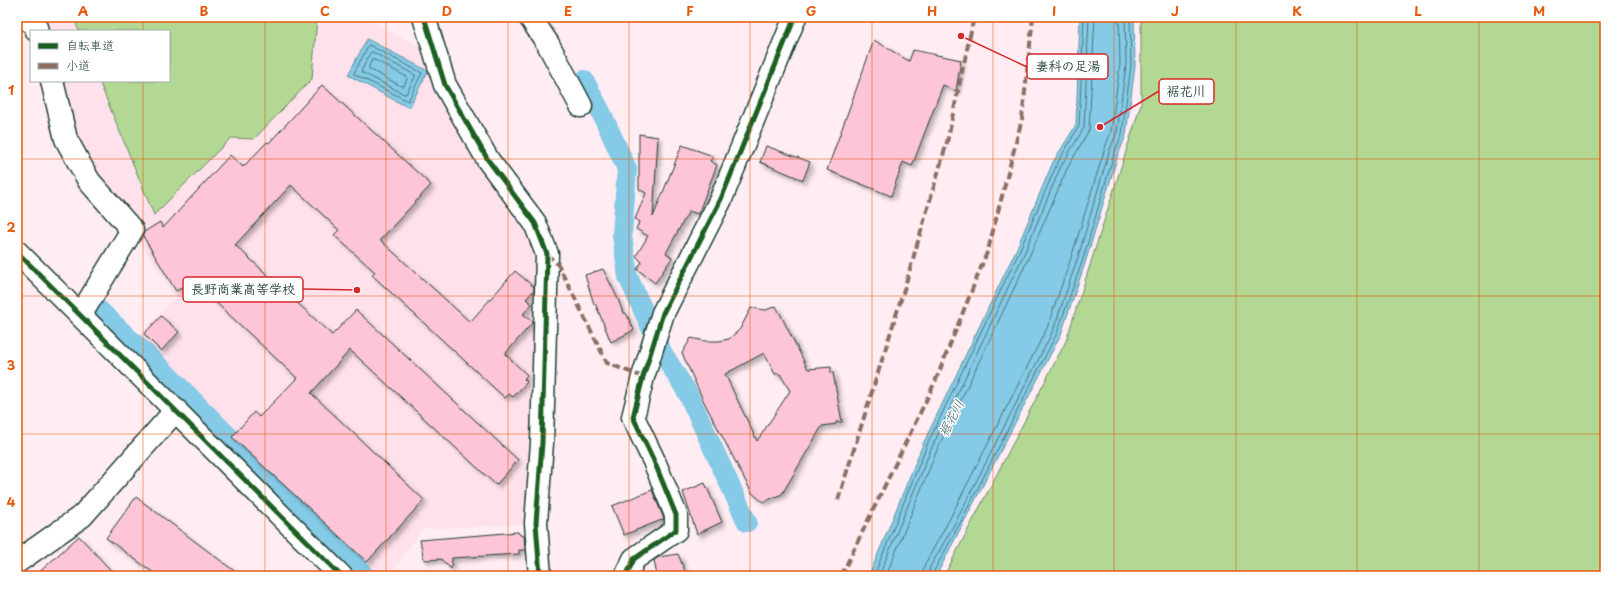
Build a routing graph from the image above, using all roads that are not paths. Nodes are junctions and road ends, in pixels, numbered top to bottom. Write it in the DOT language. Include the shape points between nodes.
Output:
graph roads {
  1 [pos="23,17"];
  2 [pos="424,17"];
  3 [pos="530,17"];
  4 [pos="795,17"];
  5 [pos="37,30"];
  6 [pos="52,82"];
  7 [pos="581,106"];
  8 [pos="17,252"];
  9 [pos="81,314"];
  10 [pos="176,410"];
  11 [pos="17,562"];
  12 [pos="341,576"];
  13 [pos="540,576"];
  14 [pos="626,576"];
  1 -- 5 [label="street" via="35,24"];
  2 -- 13 [label="street" via="445,85 488,160 535,223 547,254 542,443 536,523"];
  3 -- 7 [label="street" via="548,44"];
  4 -- 14 [label="street" via="721,199 662,314 648,360 633,417 676,515 676,530 634,559"];
  6 -- 9 [label="street" via="66,139 89,181 132,230"];
  8 -- 9 [label="street"];
  9 -- 10 [label="street"];
  10 -- 11 [label="street" via="82,516"];
  10 -- 12 [label="street"];
}
